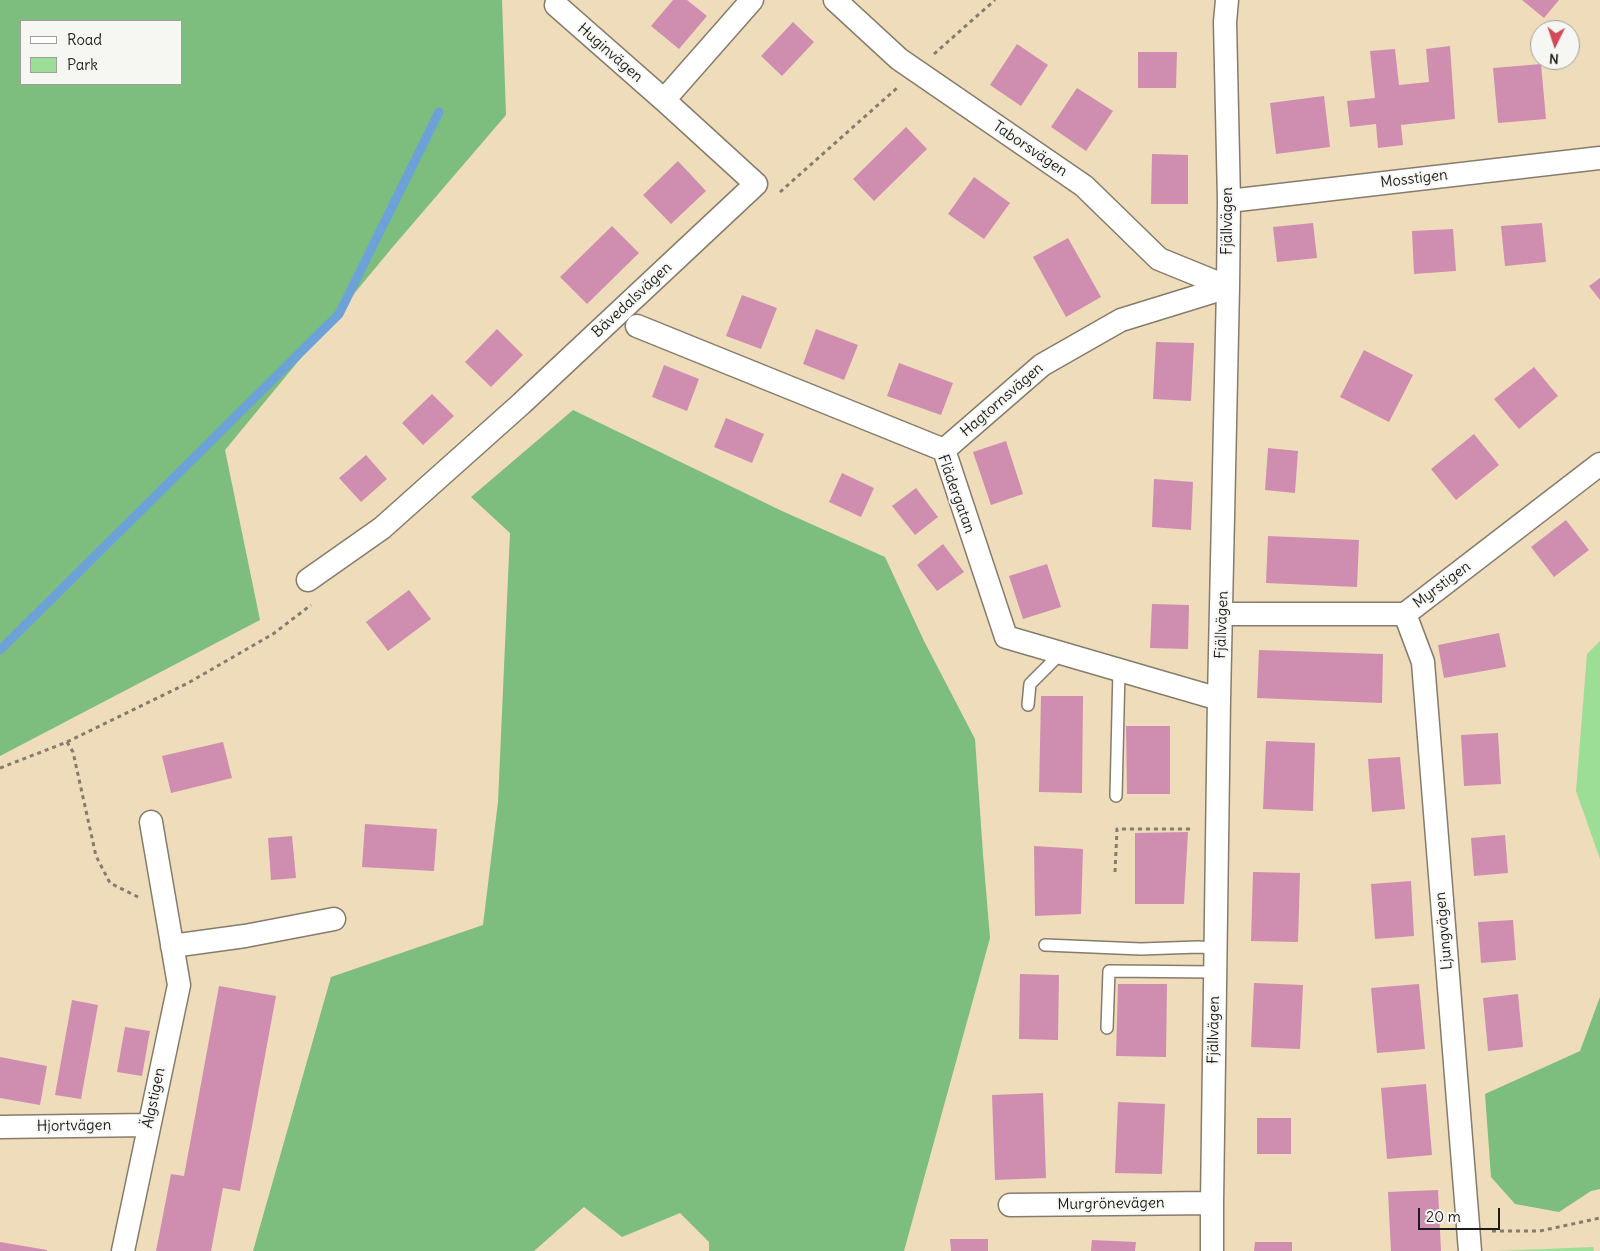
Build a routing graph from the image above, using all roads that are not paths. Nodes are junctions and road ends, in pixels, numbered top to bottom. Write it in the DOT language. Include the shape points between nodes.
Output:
graph roads {
  1 [pos="752,0"];
  2 [pos="835,0"];
  3 [pos="1227,0"];
  4 [pos="556,5"];
  5 [pos="664,100"];
  6 [pos="1600,158"];
  7 [pos="1229,201"];
  8 [pos="1228,287"];
  9 [pos="637,326"];
  10 [pos="944,450"];
  11 [pos="1600,464"];
  12 [pos="308,580"];
  13 [pos="1222,614"];
  14 [pos="1405,614"];
  15 [pos="1061,653"];
  16 [pos="1119,670"];
  17 [pos="1219,699"];
  18 [pos="1028,705"];
  19 [pos="1116,796"];
  20 [pos="151,822"];
  21 [pos="334,919"];
  22 [pos="1045,945"];
  23 [pos="172,946"];
  24 [pos="1216,948"];
  25 [pos="1215,972"];
  26 [pos="1107,1028"];
  27 [pos="148,1124"];
  28 [pos="0,1127"];
  29 [pos="1212,1203"];
  30 [pos="1010,1205"];
  31 [pos="1469,1241"];
  32 [pos="122,1251"];
  33 [pos="1212,1251"];
  1 -- 5 [label="street"];
  2 -- 8 [label="street, Taborsvägen" via="899,59 1084,186 1159,259"];
  3 -- 7 [label="street, Fjällvägen"];
  4 -- 5 [label="street, Huginvägen"];
  5 -- 12 [label="street, Bävedalsvägen" via="756,184 521,404 382,528"];
  6 -- 7 [label="street, Mosstigen"];
  7 -- 8 [label="street, Fjällvägen"];
  8 -- 10 [label="street, Hagtornsvägen" via="1120,320 1042,365"];
  8 -- 13 [label="street, Fjällvägen"];
  9 -- 10 [label="street, Flädergatan"];
  10 -- 15 [label="street, Flädergatan" via="1006,638"];
  11 -- 14 [label="street, Myrstigen"];
  13 -- 14 [label="street, Myrstigen"];
  13 -- 17 [label="street, Fjällvägen"];
  14 -- 31 [label="street, Ljungvägen" via="1422,662"];
  15 -- 16 [label="street, Flädergatan"];
  15 -- 18 [label="lane" via="1030,684"];
  16 -- 17 [label="street, Flädergatan"];
  16 -- 19 [label="lane"];
  17 -- 24 [label="street, Fjällvägen"];
  20 -- 23 [label="street, Älgstigen"];
  21 -- 23 [label="street"];
  22 -- 24 [label="lane"];
  23 -- 27 [label="street, Älgstigen" via="179,985"];
  24 -- 25 [label="street, Fjällvägen"];
  25 -- 26 [label="lane" via="1109,971"];
  25 -- 29 [label="street, Fjällvägen"];
  27 -- 28 [label="street, Hjortvägen"];
  27 -- 32 [label="street, Älgstigen"];
  29 -- 30 [label="street, Murgrönevägen"];
  29 -- 33 [label="street, Fjällvägen"];
}
